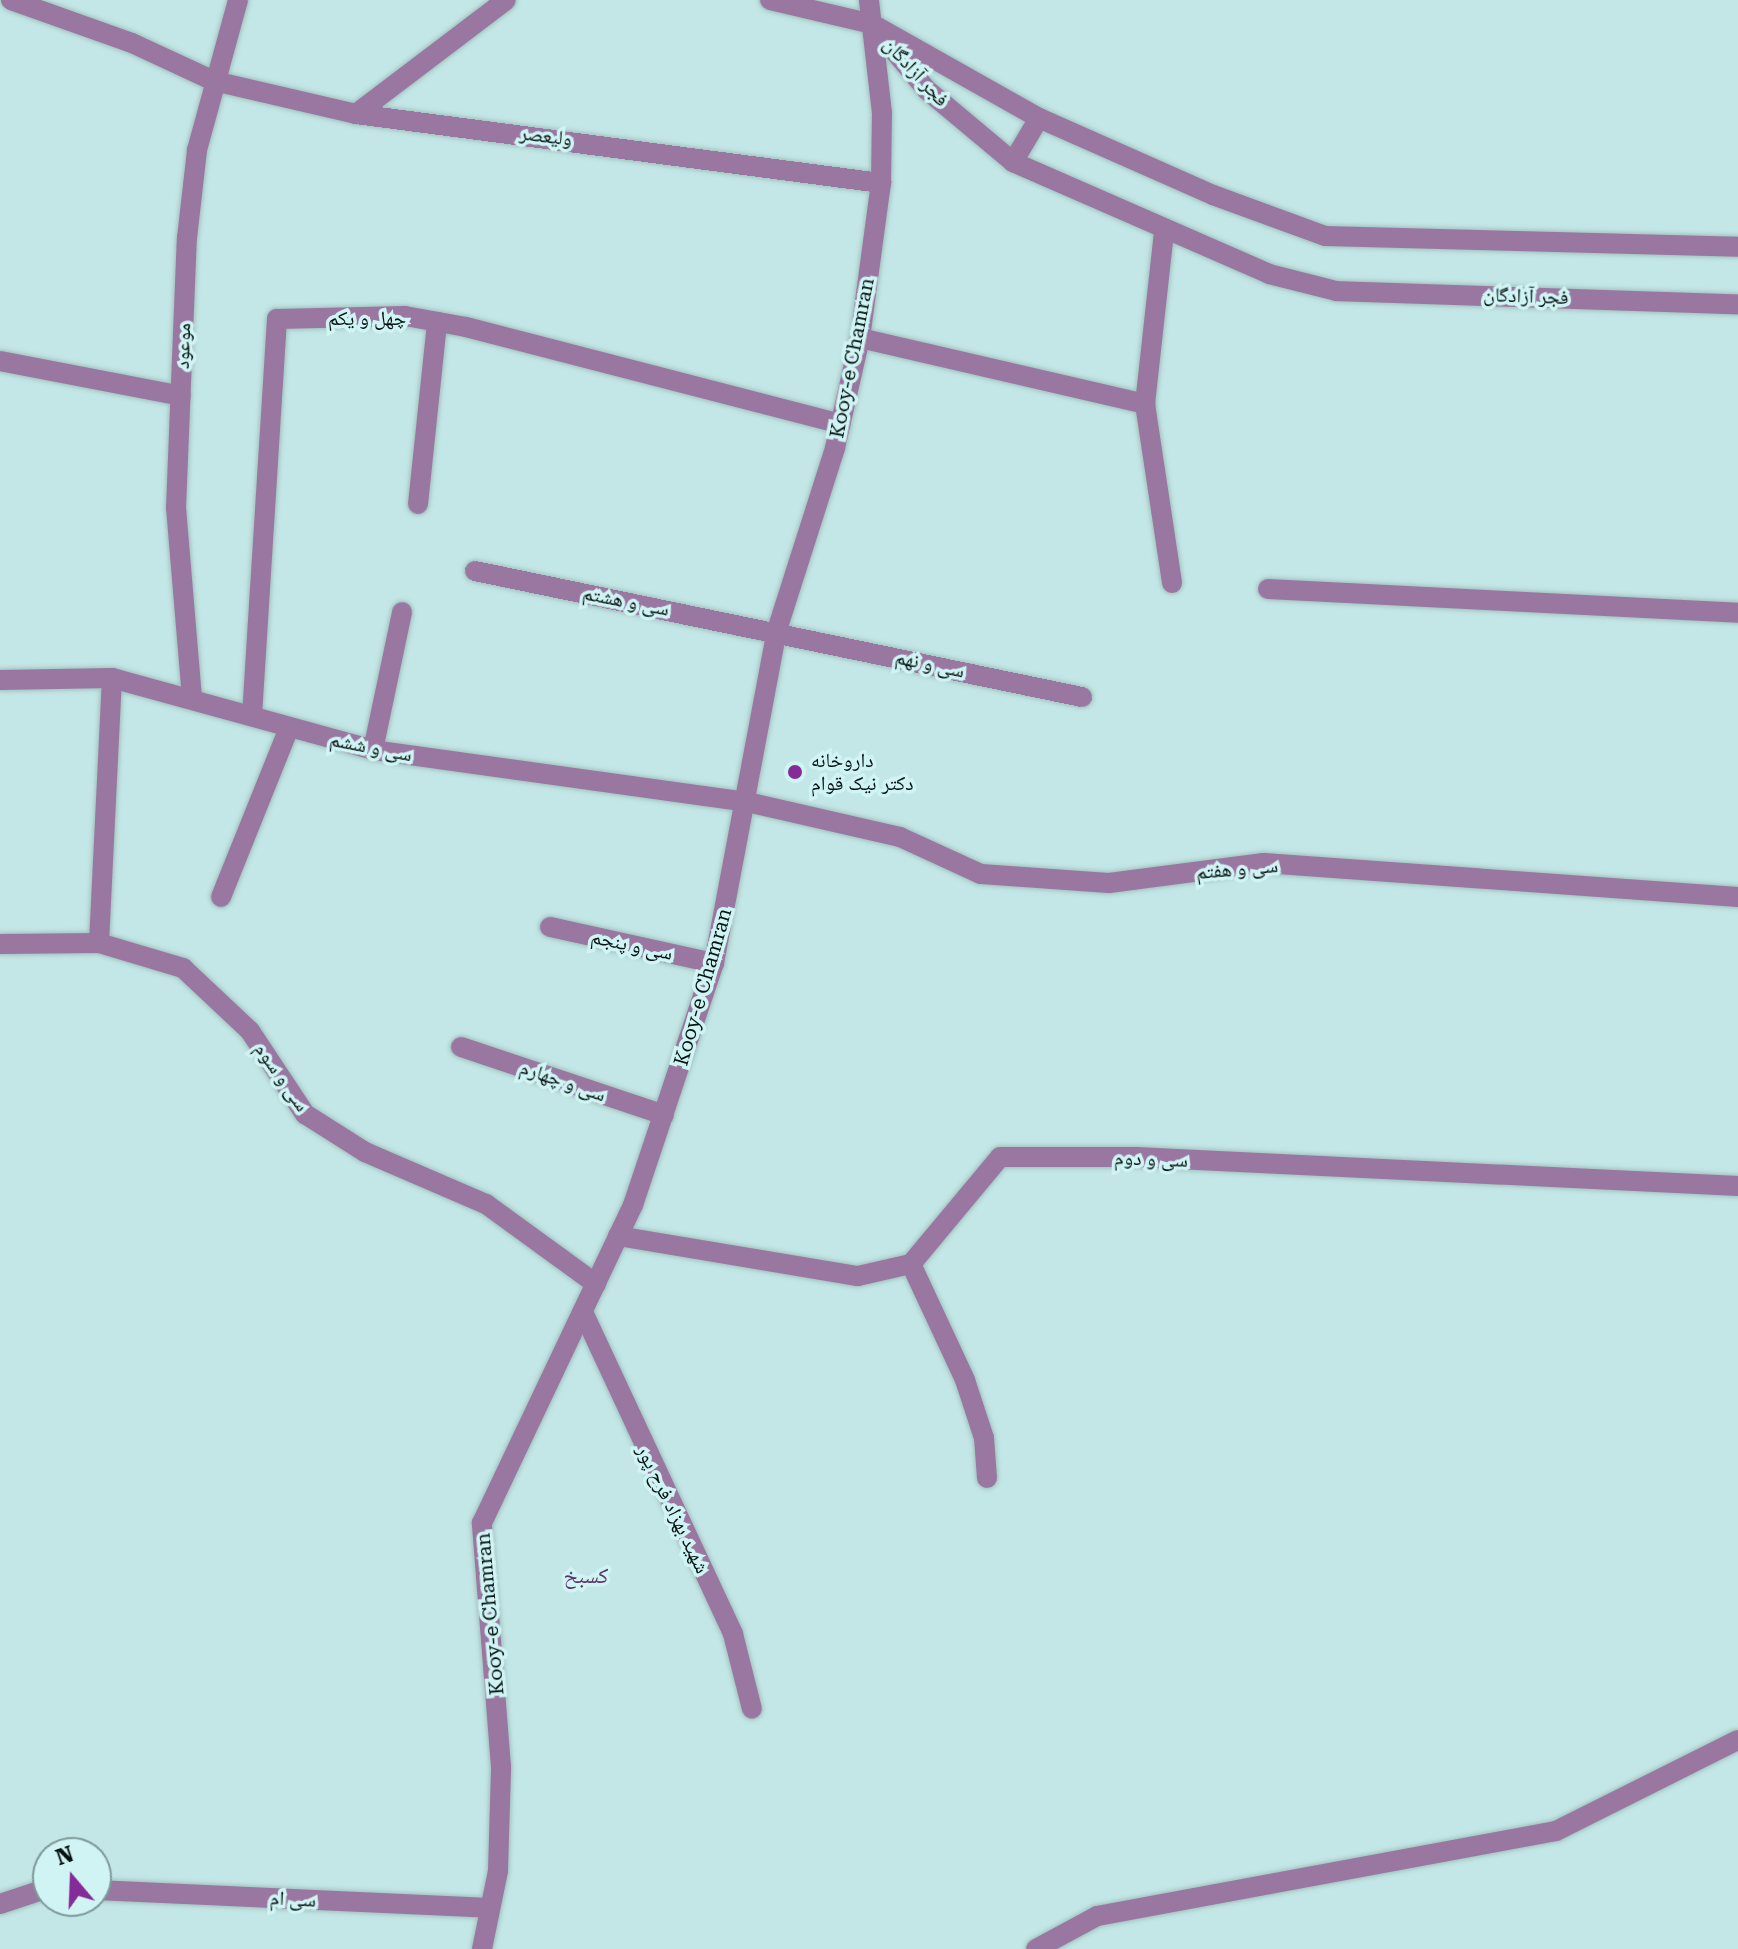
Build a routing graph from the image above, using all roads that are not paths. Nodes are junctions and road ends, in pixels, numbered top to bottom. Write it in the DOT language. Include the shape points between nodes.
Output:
graph roads {
  1 [pos="11,0"];
  2 [pos="238,0"];
  3 [pos="506,0"];
  4 [pos="770,0"];
  5 [pos="869,0"];
  6 [pos="872,24"];
  7 [pos="214,81"];
  8 [pos="356,114"];
  9 [pos="1039,118"];
  10 [pos="1013,162"];
  11 [pos="881,183"];
  12 [pos="1164,232"];
  13 [pos="1738,247"];
  14 [pos="1738,304"];
  15 [pos="437,322"];
  16 [pos="860,338"];
  17 [pos="0,361"];
  18 [pos="181,396"];
  19 [pos="1145,404"];
  20 [pos="841,424"];
  21 [pos="418,504"];
  22 [pos="475,571"];
  23 [pos="1172,583"];
  24 [pos="1268,589"];
  25 [pos="402,612"];
  26 [pos="1738,613"];
  27 [pos="777,630"];
  28 [pos="112,678"];
  29 [pos="0,680"];
  30 [pos="1082,697"];
  31 [pos="192,698"];
  32 [pos="252,716"];
  33 [pos="289,728"];
  34 [pos="373,750"];
  35 [pos="747,802"];
  36 [pos="221,897"];
  37 [pos="1738,897"];
  38 [pos="550,927"];
  39 [pos="99,943"];
  40 [pos="0,944"];
  41 [pos="714,963"];
  42 [pos="461,1047"];
  43 [pos="664,1115"];
  44 [pos="1738,1186"];
  45 [pos="618,1236"];
  46 [pos="911,1264"];
  47 [pos="596,1284"];
  48 [pos="583,1312"];
  49 [pos="987,1478"];
  50 [pos="752,1709"];
  51 [pos="1738,1740"];
  52 [pos="112,1891"];
  53 [pos="32,1893"];
  54 [pos="0,1904"];
  55 [pos="490,1908"];
  56 [pos="482,1949"];
  57 [pos="1036,1949"];
  1 -- 7 [label="street, ولیعصر" via="132,43"];
  2 -- 7 [label="street, موعود"];
  3 -- 8 [label="street"];
  4 -- 6 [label="street"];
  5 -- 6 [label="street, Kooy-e Chamran"];
  6 -- 9 [label="street, فجر آزادگان"];
  6 -- 10 [label="street, فجر آزادگان" via="927,90"];
  6 -- 11 [label="street, Kooy-e Chamran" via="882,113"];
  7 -- 8 [label="street, ولیعصر"];
  7 -- 18 [label="street, موعود" via="197,150 187,238"];
  8 -- 11 [label="street, ولیعصر"];
  9 -- 10 [label="street"];
  9 -- 13 [label="street, فجر آزادگان" via="1213,195 1325,236"];
  10 -- 12 [label="street, فجر آزادگان"];
  11 -- 16 [label="street, Kooy-e Chamran"];
  12 -- 14 [label="street, فجر آزادگان" via="1269,274 1336,291"];
  12 -- 19 [label="street"];
  15 -- 20 [label="street, چهل و یکم"];
  15 -- 21 [label="street"];
  15 -- 32 [label="street, چهل و یکم" via="405,316 277,319"];
  16 -- 19 [label="street"];
  16 -- 20 [label="street, Kooy-e Chamran"];
  17 -- 18 [label="street"];
  18 -- 31 [label="street, موعود" via="176,508"];
  19 -- 23 [label="street"];
  20 -- 27 [label="street, Kooy-e Chamran"];
  22 -- 27 [label="street, سی و هشتم"];
  24 -- 26 [label="street"];
  25 -- 34 [label="street"];
  27 -- 30 [label="street, سی و نهم"];
  27 -- 35 [label="street, Kooy-e Chamran"];
  28 -- 29 [label="street, سی و ششم"];
  28 -- 31 [label="street, سی و ششم"];
  28 -- 39 [label="street"];
  31 -- 32 [label="street, سی و ششم"];
  32 -- 33 [label="street, سی و ششم"];
  33 -- 34 [label="street, سی و ششم"];
  33 -- 36 [label="street"];
  34 -- 35 [label="street, سی و ششم"];
  35 -- 37 [label="street, سی و هفتم" via="900,837 981,874 1109,883 1264,863"];
  35 -- 41 [label="street, Kooy-e Chamran"];
  38 -- 41 [label="street, سی و پنجم"];
  39 -- 40 [label="street, سی و سوم"];
  39 -- 47 [label="street, سی و سوم" via="183,968 250,1031 305,1114 365,1152 486,1204"];
  41 -- 43 [label="street, Kooy-e Chamran"];
  42 -- 43 [label="street, سی و چهارم"];
  43 -- 45 [label="street, Kooy-e Chamran"];
  44 -- 46 [label="street, سی و دوم" via="1136,1157 1000,1157"];
  45 -- 46 [label="street" via="858,1276"];
  45 -- 47 [label="street, Kooy-e Chamran"];
  46 -- 49 [label="street" via="965,1380 984,1438"];
  47 -- 48 [label="street, Kooy-e Chamran"];
  48 -- 50 [label="street, شهید بهزاد فرح پور" via="733,1634"];
  48 -- 55 [label="street, Kooy-e Chamran" via="482,1523 501,1767 498,1871"];
  51 -- 57 [label="street" via="1556,1831 1097,1916"];
  52 -- 55 [label="street, سی ام"];
  53 -- 54 [label="street"];
  55 -- 56 [label="street, Kooy-e Chamran"];
}
